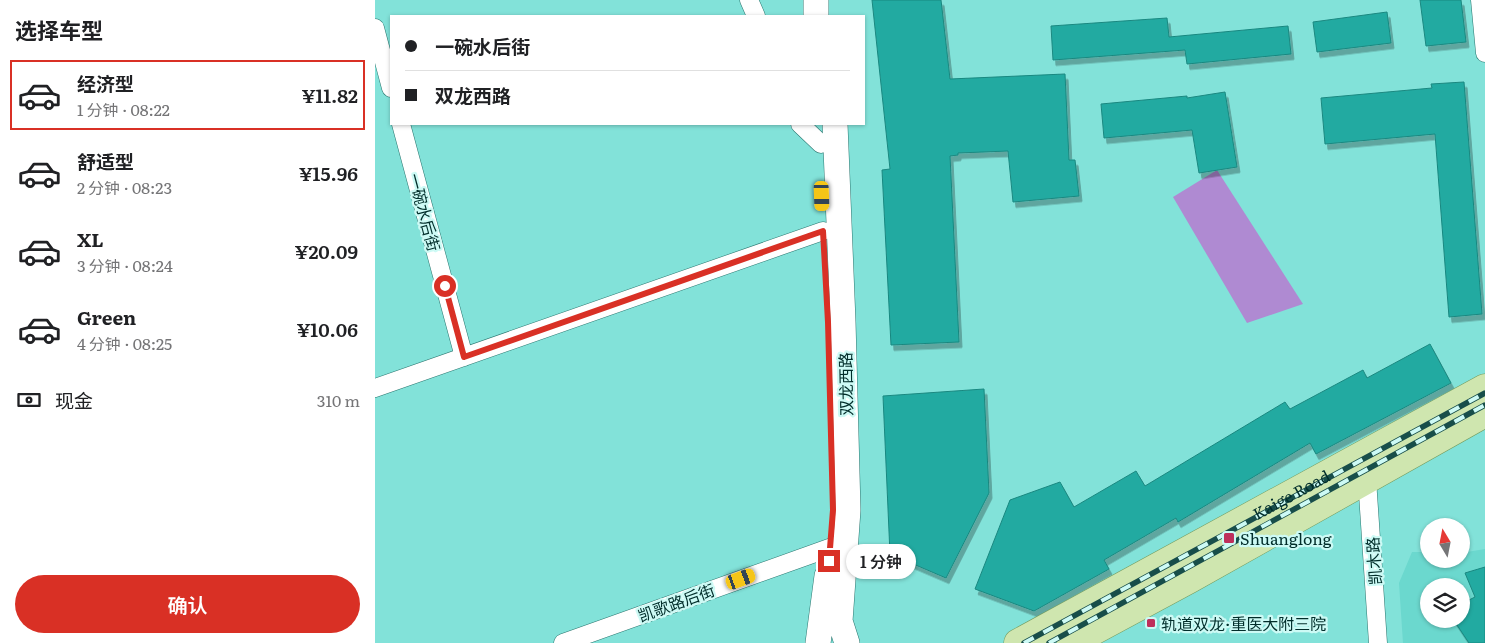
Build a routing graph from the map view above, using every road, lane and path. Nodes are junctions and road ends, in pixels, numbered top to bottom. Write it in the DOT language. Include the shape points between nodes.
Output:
graph roads {
  1 [pos="749,0"];
  2 [pos="816,0"];
  3 [pos="831,0"];
  4 [pos="1480,0"];
  5 [pos="756,15"];
  6 [pos="816,15"];
  7 [pos="832,15"];
  8 [pos="375,28"];
  9 [pos="1485,53"];
  10 [pos="390,84"];
  11 [pos="401,125"];
  12 [pos="802,125"];
  13 [pos="835,125"];
  14 [pos="820,134"];
  15 [pos="823,231"];
  16 [pos="464,357"];
  17 [pos="375,388"];
  18 [pos="1485,388"];
  19 [pos="1485,413"];
  20 [pos="1367,479"];
  21 [pos="838,545"];
  22 [pos="563,643"];
  23 [pos="818,643"];
  24 [pos="847,643"];
  25 [pos="1018,643"];
  26 [pos="1071,643"];
  27 [pos="1378,643"];
  1 -- 5 [label="street"];
  2 -- 6 [label="main road"];
  3 -- 7 [label="main road"];
  4 -- 9 [label="street"];
  8 -- 10 [label="street"];
  11 -- 16 [label="street, 一碗水后街"];
  12 -- 14 [label="street"];
  13 -- 21 [label="main road, 双龙西路" via="848,510"];
  14 -- 15 [label="main road, 双龙西路"];
  15 -- 16 [label="street"];
  15 -- 21 [label="main road, 双龙西路" via="832,490"];
  16 -- 17 [label="street"];
  18 -- 25 [label="main road, Kaige Road"];
  19 -- 20 [label="main road, Kaige Road"];
  20 -- 26 [label="main road, Kaige Road"];
  20 -- 27 [label="street, 凯木路"];
  21 -- 22 [label="street, 凯歌路后街"];
  21 -- 23 [label="main road, 双龙西路"];
  21 -- 24 [label="main road, 双龙西路" via="840,621"];
}
